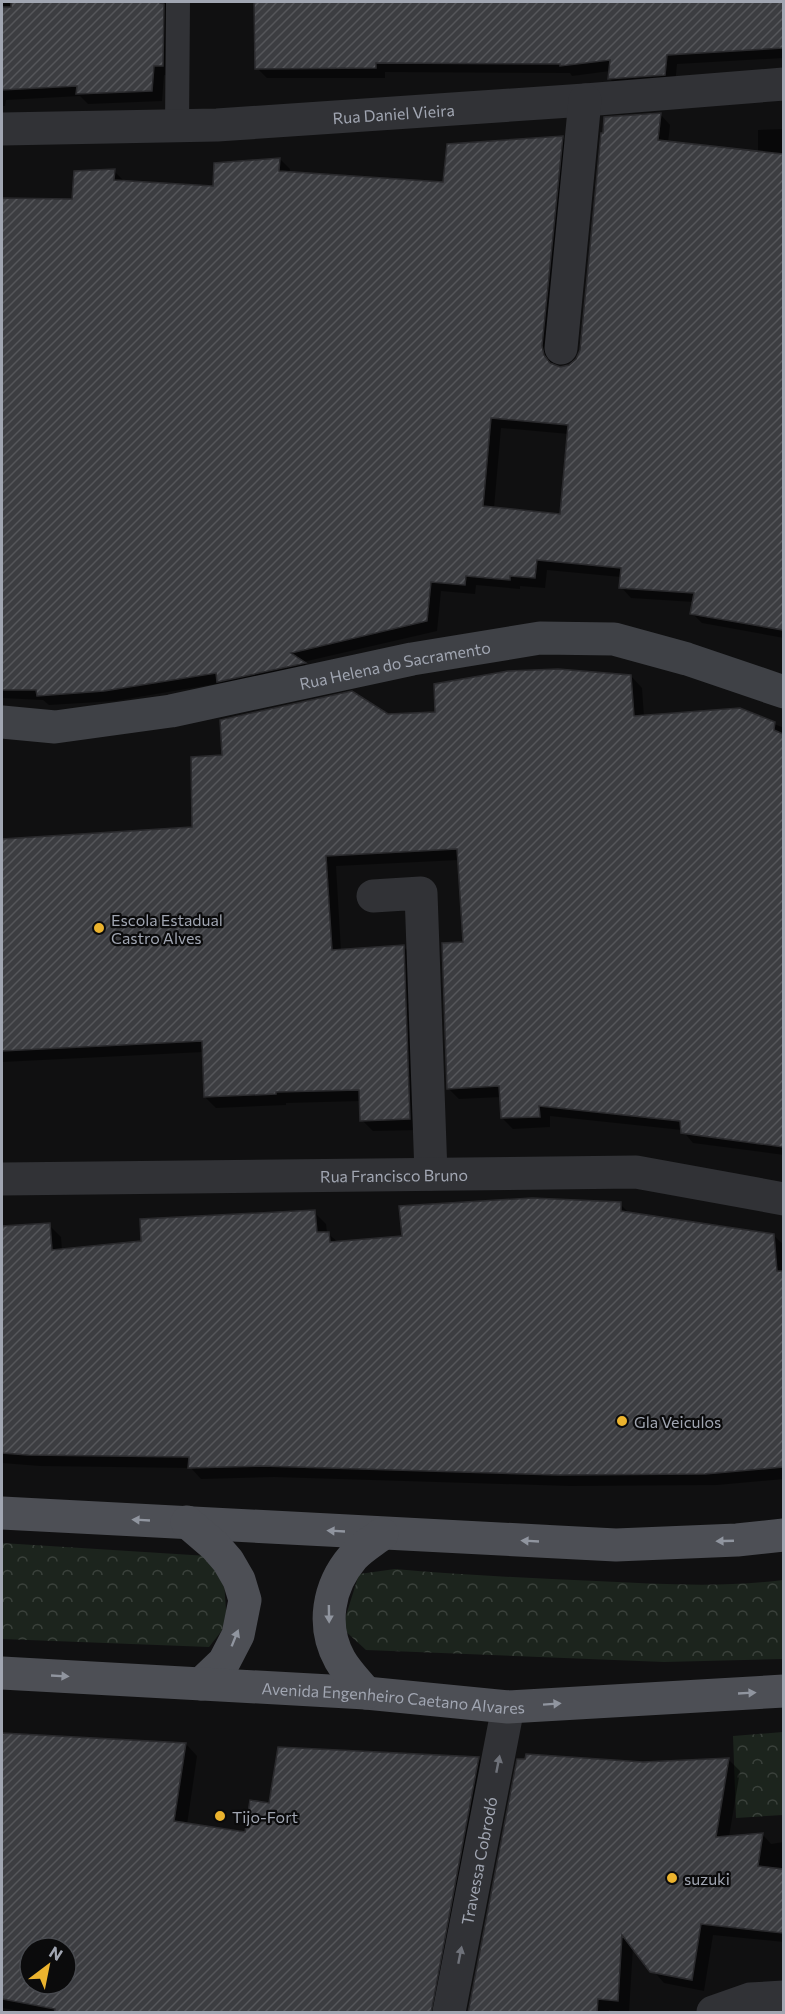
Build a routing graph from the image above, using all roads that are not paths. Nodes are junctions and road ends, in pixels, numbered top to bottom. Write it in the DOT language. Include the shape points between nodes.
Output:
graph roads {
  1 [pos="178,2"];
  2 [pos="783,84"];
  3 [pos="585,100"];
  4 [pos="177,126"];
  5 [pos="2,129"];
  6 [pos="561,348"];
  7 [pos="783,692"];
  8 [pos="2,722"];
  9 [pos="373,896"];
  10 [pos="431,1174"];
  11 [pos="2,1179"];
  12 [pos="783,1199"];
  13 [pos="2,1513"];
  14 [pos="187,1522"];
  15 [pos="382,1534"];
  16 [pos="783,1535"];
  17 [pos="2,1673"];
  18 [pos="201,1684"];
  19 [pos="783,1691"];
  20 [pos="366,1693"];
  21 [pos="508,1707"];
  22 [pos="783,1997"];
  23 [pos="449,2013"];
  24 [pos="713,2013"];
  1 -- 4 [label="lane"];
  2 -- 3 [label="street, Rua Daniel Vieira"];
  3 -- 4 [label="street, Rua Daniel Vieira"];
  3 -- 6 [label="street"];
  4 -- 5 [label="street, Rua Daniel Vieira"];
  7 -- 8 [label="street, Rua Helena do Sacramento" via="614,639 540,638 412,659 171,711 55,727"];
  9 -- 10 [label="street" via="421,893"];
  10 -- 11 [label="street, Rua Francisco Bruno"];
  10 -- 12 [label="street, Rua Francisco Bruno" via="636,1172"];
  14 -- 13 [label="main road, one-way"];
  15 -- 14 [label="main road, one-way"];
  18 -- 14 [label="main road, one-way" via="224,1662 238,1635 245,1600 228,1561"];
  16 -- 15 [label="main road, one-way" via="616,1545"];
  15 -- 20 [label="main road, one-way" via="354,1556 341,1574 329,1604 330,1636 341,1661"];
  17 -- 18 [label="main road, Avenida Engenheiro Caetano Alvares, one-way"];
  18 -- 20 [label="main road, Avenida Engenheiro Caetano Alvares"];
  21 -- 19 [label="main road, Avenida Engenheiro Caetano Alvares, one-way"];
  20 -- 21 [label="main road, Avenida Engenheiro Caetano Alvares"];
  23 -- 21 [label="street, Travessa Cobrodó, one-way"];
  22 -- 24 [label="street" via="750,1999"];
}
